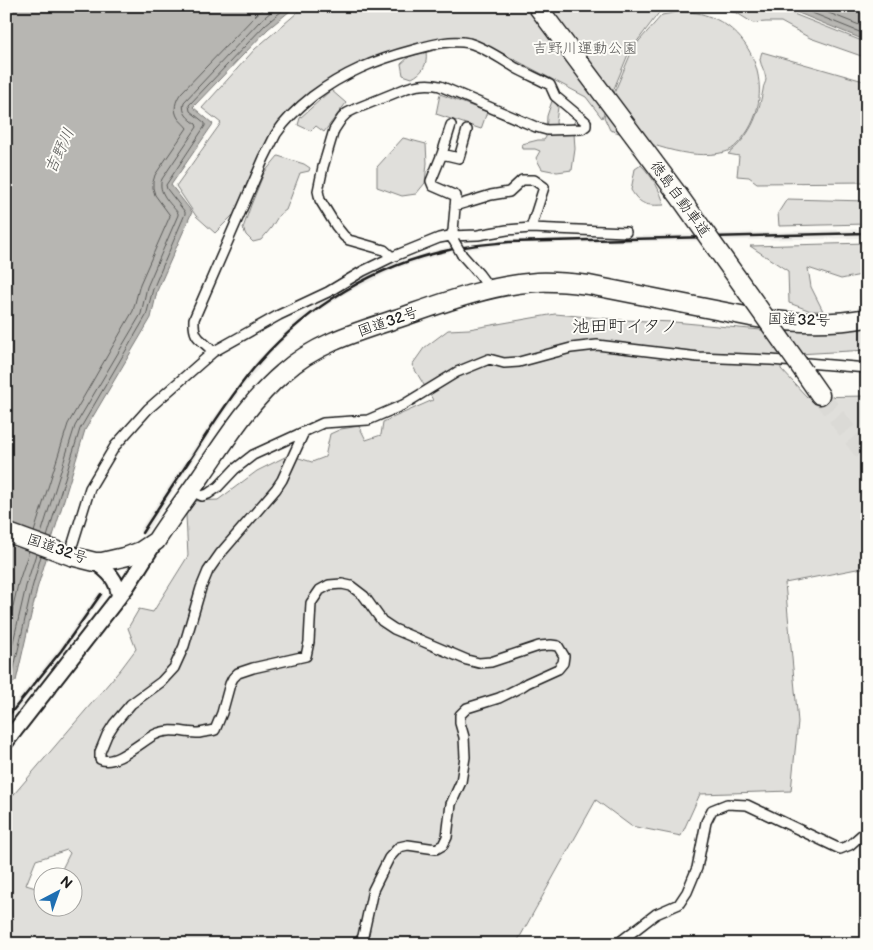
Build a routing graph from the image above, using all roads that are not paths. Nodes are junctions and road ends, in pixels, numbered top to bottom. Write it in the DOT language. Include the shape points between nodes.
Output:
graph roads {
  1 [pos="537,6"];
  2 [pos="451,125"];
  3 [pos="467,130"];
  4 [pos="442,154"];
  5 [pos="455,206"];
  6 [pos="531,228"];
  7 [pos="626,232"];
  8 [pos="452,239"];
  9 [pos="392,257"];
  10 [pos="490,289"];
  11 [pos="867,318"];
  12 [pos="214,352"];
  13 [pos="867,368"];
  14 [pos="820,395"];
  15 [pos="304,432"];
  16 [pos="191,491"];
  17 [pos="6,532"];
  18 [pos="156,541"];
  19 [pos="74,543"];
  20 [pos="107,564"];
  21 [pos="119,596"];
  22 [pos="6,742"];
  23 [pos="867,830"];
  24 [pos="359,944"];
  25 [pos="617,944"];
  1 -- 14 [label="highway, 徳島自動車道, bridge" via="679,196"];
  2 -- 4 [label="street"];
  3 -- 4 [label="street" via="459,158"];
  4 -- 5 [label="street" via="431,181 434,186 456,196"];
  5 -- 6 [label="street" via="509,192 522,180 534,180 544,187"];
  5 -- 8 [label="street"];
  6 -- 7 [label="street"];
  6 -- 8 [label="street"];
  8 -- 9 [label="street" via="439,238"];
  8 -- 10 [label="street, bridge"];
  9 -- 12 [label="street"];
  9 -- 12 [label="street" via="384,250 344,236 320,200 318,191 334,130 347,113 407,88 432,84 542,129 582,128 586,122 555,96 550,85 482,48 466,43 448,42 405,52 364,66 324,88 298,108 276,135 194,319 194,330 200,341"];
  10 -- 11 [label="highway, 国道32号" via="537,282 564,282 775,320 816,322"];
  10 -- 16 [label="highway, 国道32号" via="346,336 314,350 284,372 255,400"];
  12 -- 19 [label="street" via="148,410 115,446 90,488"];
  13 -- 15 [label="street" via="698,356 597,344 519,362 489,359 457,372 403,405 368,420 323,424"];
  15 -- 16 [label="street" via="253,455 208,494 202,496"];
  15 -- 24 [label="street" via="276,489 208,571 174,668 131,704 114,724 100,752 100,759 111,761 166,730 200,733 214,730 233,678 253,668 306,656 311,604 320,590 329,585 351,586 364,596 382,621 394,629 467,660 491,662 539,646 558,646 564,656 558,669 499,698 467,708 460,715 465,757 462,782 452,804 447,837 436,849 408,845 399,847 389,858 373,890"];
  16 -- 18 [label="highway, 国道32号"];
  17 -- 20 [label="highway, 国道32号" via="72,556"];
  18 -- 20 [label="highway, 国道32号" via="141,551"];
  18 -- 21 [label="street"];
  20 -- 21 [label="street"];
  21 -- 22 [label="street"];
  23 -- 25 [label="street" via="840,849 748,805 726,804 712,810 706,822 697,868 687,892 678,904 656,914"];
}
